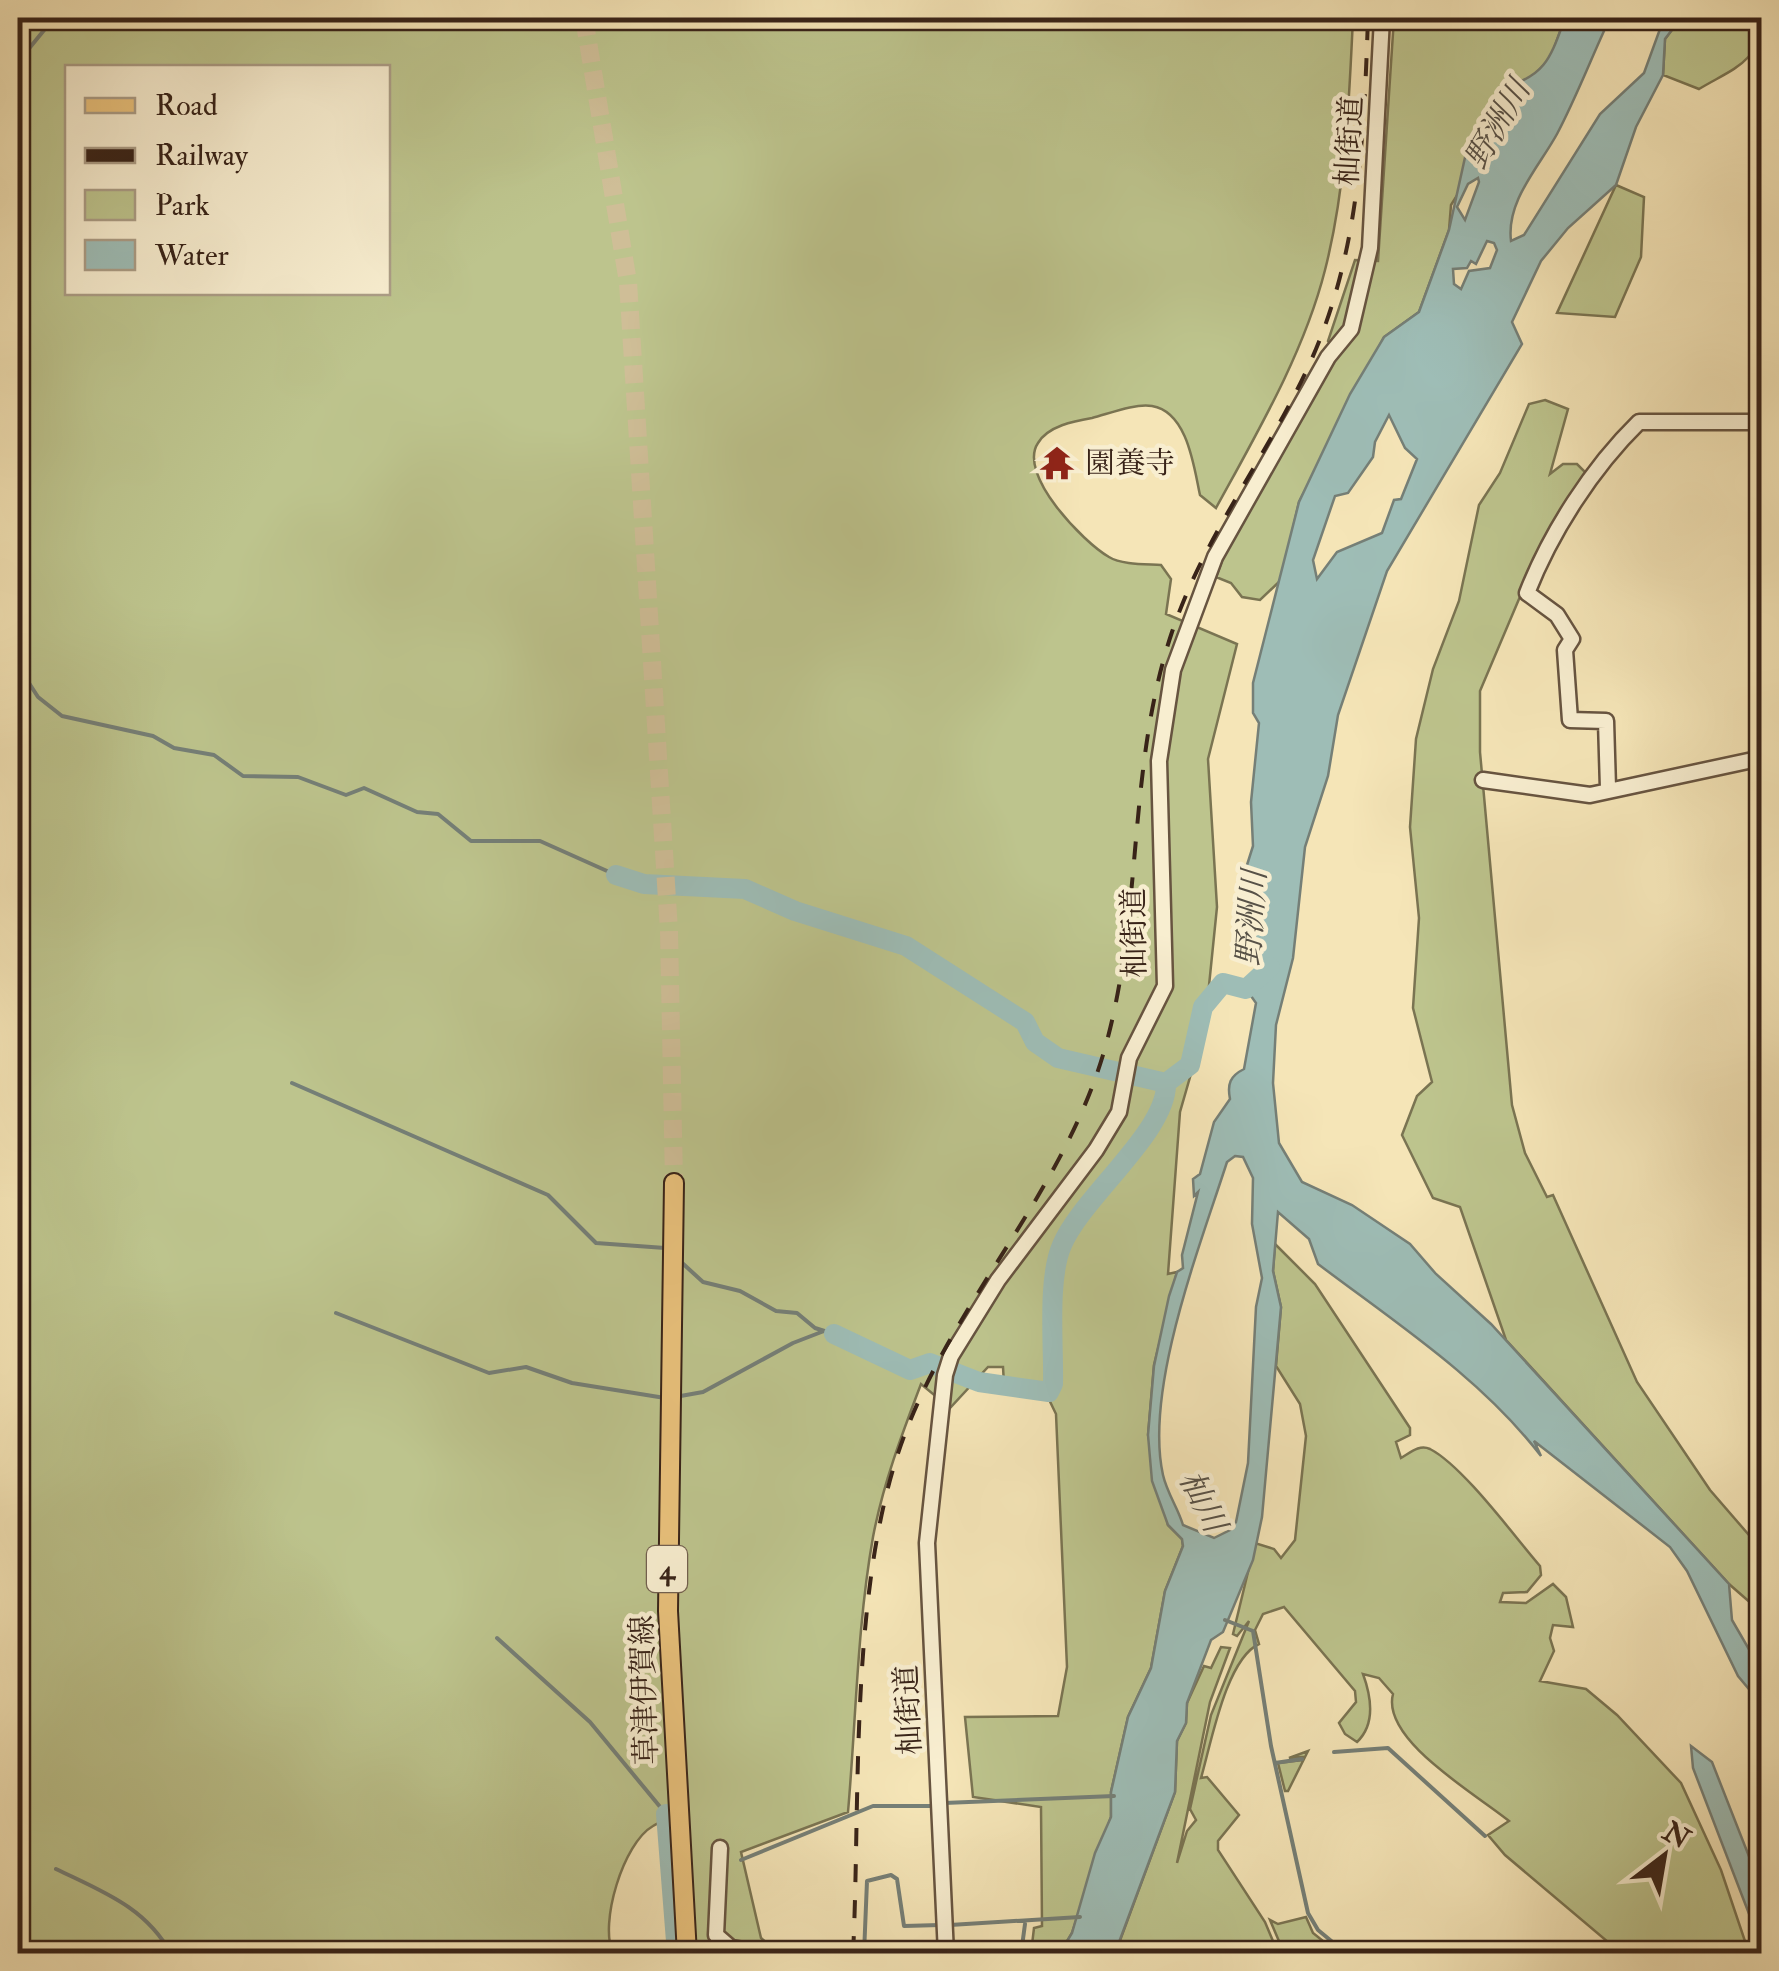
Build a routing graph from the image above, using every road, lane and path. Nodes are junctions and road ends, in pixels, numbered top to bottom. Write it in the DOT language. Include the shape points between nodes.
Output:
graph roads {
  1 [pos="1382,18"];
  2 [pos="1762,422"];
  3 [pos="1762,758"];
  4 [pos="1483,780"];
  5 [pos="1608,788"];
  6 [pos="674,1184"];
  7 [pos="720,1848"];
  8 [pos="686,1954"];
  9 [pos="768,1954"];
  10 [pos="946,1954"];
  1 -- 10 [label="street, 杣街道" via="1370,248 1351,329 1322,366 1215,556 1165,705 1159,760 1165,986 1129,1058 1120,1112 998,1280 944,1374 927,1543"];
  2 -- 5 [label="street" via="1638,422 1559,527 1534,574 1527,593 1557,615 1572,639 1565,650 1570,720 1606,721"];
  3 -- 5 [label="street"];
  4 -- 5 [label="street" via="1590,795"];
  6 -- 8 [label="main road, 草津伊賀線 / 4" via="668,1612"];
  7 -- 9 [label="street" via="716,1935 731,1948"];
}
